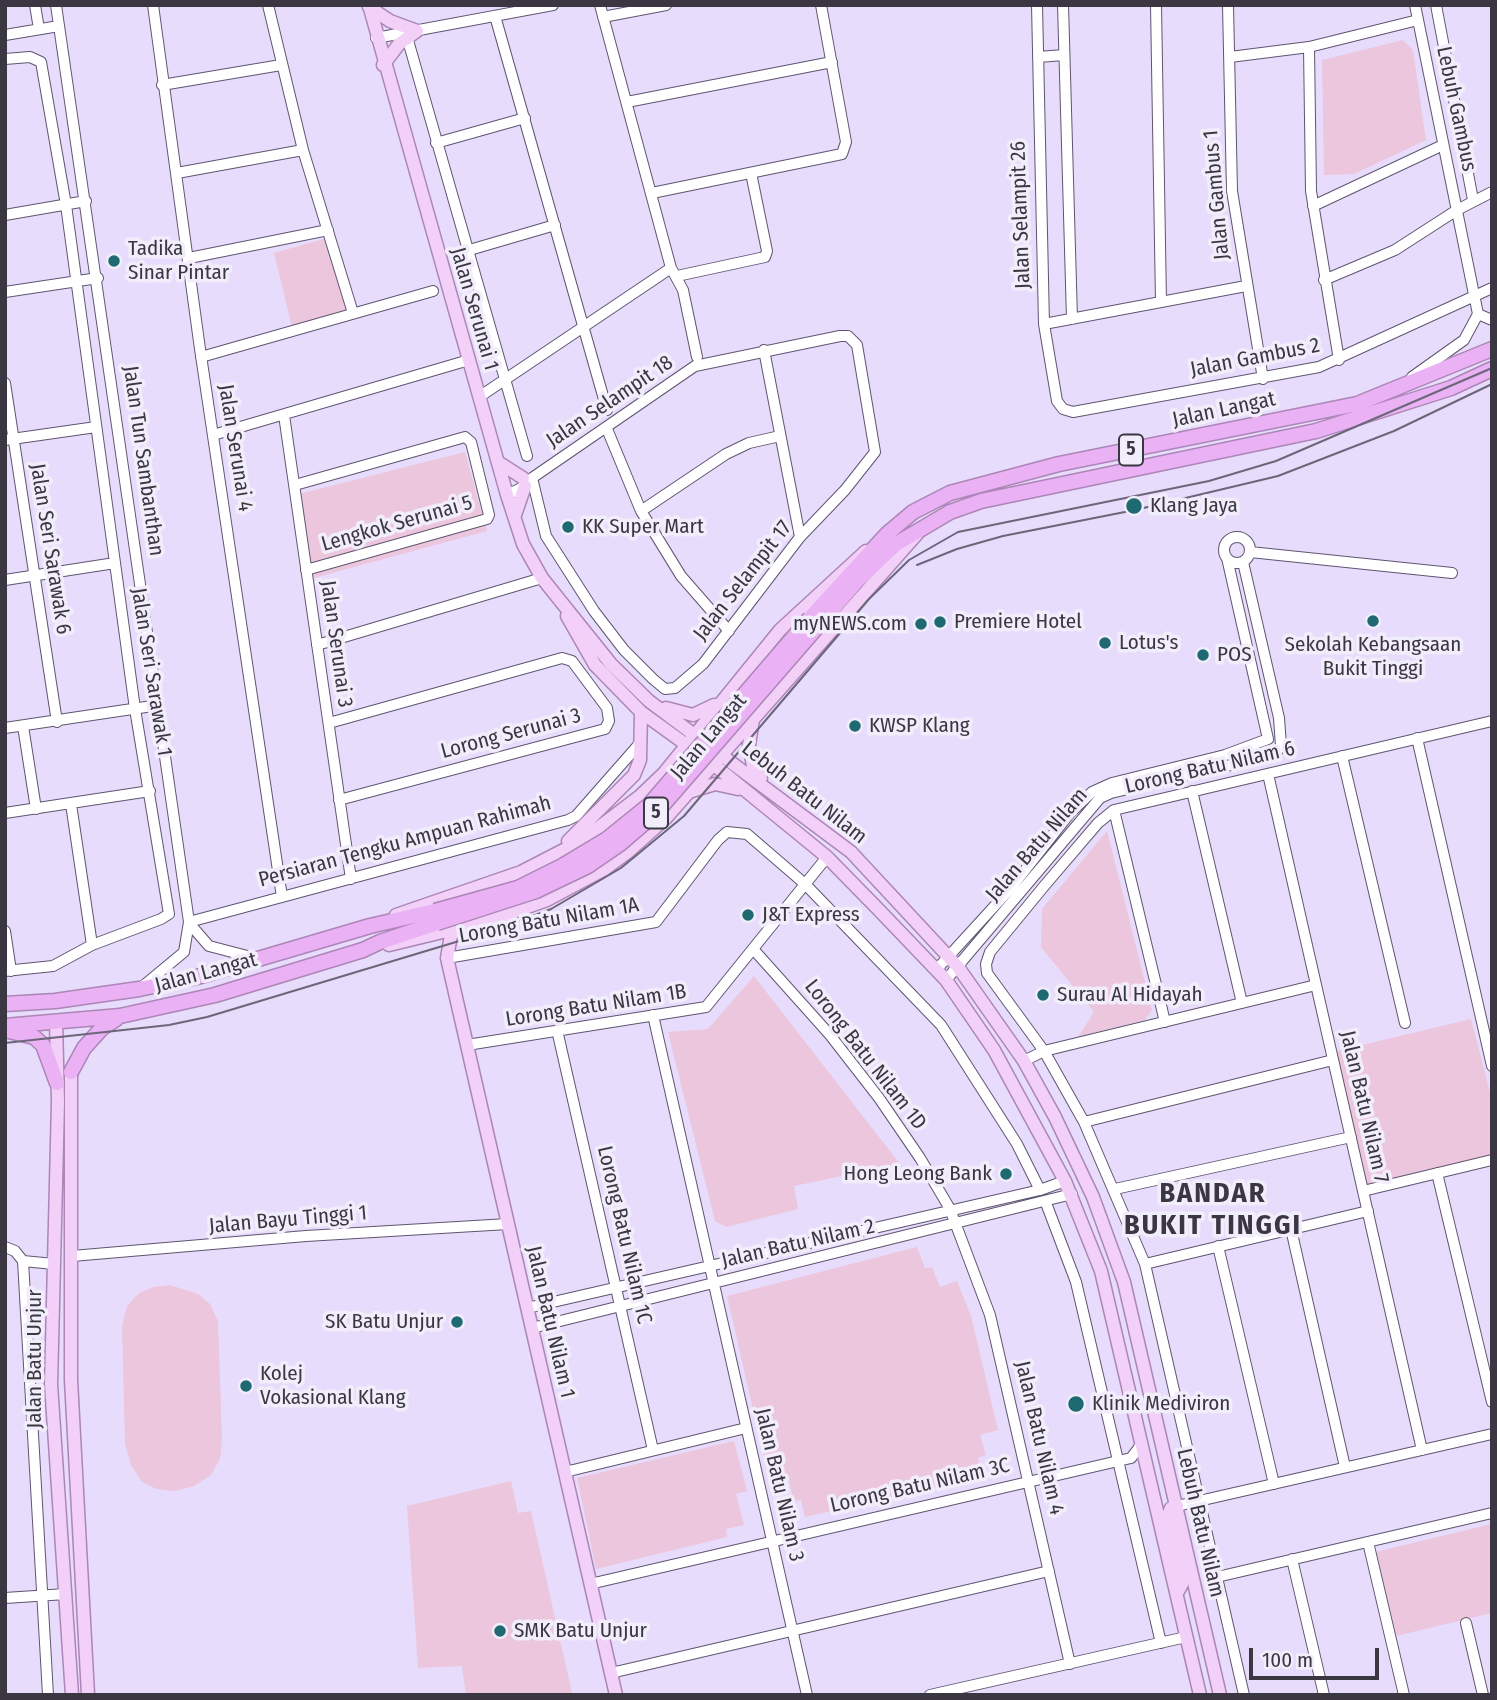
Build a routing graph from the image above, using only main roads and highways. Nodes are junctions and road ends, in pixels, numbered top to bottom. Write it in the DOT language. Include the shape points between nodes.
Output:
graph roads {
  1 [pos="369,6"];
  2 [pos="383,65"];
  3 [pos="1492,349"];
  4 [pos="1492,369"];
  5 [pos="498,462"];
  6 [pos="514,519"];
  7 [pos="923,525"];
  8 [pos="887,534"];
  9 [pos="566,612"];
  10 [pos="815,621"];
  11 [pos="740,678"];
  12 [pos="722,700"];
  13 [pos="762,706"];
  14 [pos="645,707"];
  15 [pos="753,719"];
  16 [pos="695,735"];
  17 [pos="685,746"];
  18 [pos="722,754"];
  19 [pos="713,765"];
  20 [pos="745,791"];
  21 [pos="689,793"];
  22 [pos="774,793"];
  23 [pos="640,796"];
  24 [pos="665,819"];
  25 [pos="549,858"];
  26 [pos="436,917"];
  27 [pos="370,926"];
  28 [pos="465,926"];
  29 [pos="414,939"];
  30 [pos="363,950"];
  31 [pos="447,958"];
  32 [pos="55,1001"];
  33 [pos="5,1004"];
  34 [pos="120,1016"];
  35 [pos="56,1022"];
  36 [pos="5,1028"];
  37 [pos="71,1072"];
  38 [pos="57,1083"];
  39 [pos="1076,1164"];
  40 [pos="1072,1194"];
  41 [pos="1177,1506"];
  42 [pos="82,1576"];
  43 [pos="66,1594"];
  44 [pos="1177,1594"];
  45 [pos="72,1695"];
  46 [pos="88,1695"];
  47 [pos="616,1695"];
  48 [pos="1200,1695"];
  49 [pos="1220,1695"];
  1 -- 2 [label="main road, Jalan Serunai 1"];
  1 -- 2 [label="main road" via="412,34"];
  2 -- 5 [label="main road, Jalan Serunai 1"];
  3 -- 8 [label="highway, Jalan Langat / 5" via="1357,404 1059,464 950,493 913,512"];
  4 -- 7 [label="highway, Jalan Langat / 5" via="1371,415 1293,436 981,502"];
  5 -- 6 [label="main road, Jalan Serunai 1"];
  5 -- 6 [label="main road" via="527,480"];
  6 -- 9 [label="main road, Jalan Serunai 1" via="542,578"];
  7 -- 10 [label="highway, Jalan Langat / 5" via="896,544"];
  7 -- 13 [label="main road, Jalan Langat / 5"];
  8 -- 10 [label="highway, Jalan Langat / 5"];
  8 -- 11 [label="main road, Jalan Langat / 5" via="780,630"];
  9 -- 14 [label="main road, Lebuh Batu Nilam"];
  9 -- 14 [label="main road, Lebuh Batu Nilam" via="595,665"];
  10 -- 26 [label="highway, Jalan Langat / 5, bridge" via="649,805 607,839 518,888"];
  11 -- 12 [label="main road, Jalan Langat / 5"];
  11 -- 13 [label="main road" via="731,699 733,710 742,715"];
  12 -- 14 [label="main road" via="693,715"];
  12 -- 16 [label="main road, Jalan Langat / 5"];
  13 -- 15 [label="main road, Jalan Langat / 5"];
  14 -- 16 [label="main road, Lebuh Batu Nilam"];
  14 -- 17 [label="main road, Lebuh Batu Nilam"];
  14 -- 25 [label="main road" via="640,760 628,784"];
  15 -- 18 [label="main road, Jalan Langat / 5"];
  15 -- 22 [label="main road" via="749,745 754,771"];
  16 -- 17 [label="main road, Jalan Langat / 5"];
  16 -- 18 [label="main road, Lebuh Batu Nilam"];
  17 -- 19 [label="main road, Lebuh Batu Nilam"];
  17 -- 23 [label="main road, Jalan Langat / 5"];
  18 -- 19 [label="main road, Jalan Langat / 5"];
  18 -- 22 [label="main road, Lebuh Batu Nilam"];
  19 -- 20 [label="main road, Lebuh Batu Nilam"];
  19 -- 21 [label="main road, Jalan Langat / 5"];
  20 -- 21 [label="main road" via="715,784"];
  20 -- 40 [label="main road, Lebuh Batu Nilam" via="827,857 946,980 995,1050"];
  21 -- 24 [label="main road, Jalan Langat / 5"];
  22 -- 39 [label="main road, Lebuh Batu Nilam" via="851,852 958,967 1024,1061"];
  23 -- 24 [label="main road" via="660,784 671,787 675,794"];
  23 -- 25 [label="main road, Jalan Langat / 5" via="581,841"];
  24 -- 28 [label="main road, Jalan Langat / 5" via="605,869 547,900"];
  25 -- 27 [label="main road, Jalan Langat / 5"];
  26 -- 27 [label="highway, Jalan Langat / 5"];
  26 -- 30 [label="highway, Jalan Langat / 5"];
  27 -- 32 [label="highway, Jalan Langat / 5" via="139,989"];
  28 -- 29 [label="main road, Jalan Langat / 5"];
  28 -- 31 [label="main road" via="451,934"];
  29 -- 30 [label="main road, Jalan Langat / 5"];
  29 -- 31 [label="main road" via="433,942"];
  30 -- 34 [label="highway, Jalan Langat / 5" via="215,995"];
  31 -- 47 [label="main road, Jalan Batu Nilam 1"];
  32 -- 33 [label="highway, 5"];
  32 -- 35 [label="highway"];
  34 -- 35 [label="highway, Jalan Langat / 5"];
  34 -- 37 [label="highway" via="84,1048"];
  35 -- 36 [label="highway, 5"];
  35 -- 38 [label="main road, Jalan Batu Unjur"];
  36 -- 38 [label="highway" via="34,1037 43,1045"];
  37 -- 42 [label="main road, Jalan Batu Unjur" via="71,1380"];
  38 -- 43 [label="main road, Jalan Batu Unjur" via="51,1384"];
  39 -- 40 [label="main road" via="1079,1189"];
  39 -- 41 [label="main road, Lebuh Batu Nilam" via="1111,1240 1124,1282"];
  40 -- 44 [label="main road, Lebuh Batu Nilam" via="1101,1271"];
  41 -- 44 [label="main road" via="1169,1513 1181,1570"];
  41 -- 49 [label="main road, Lebuh Batu Nilam"];
  42 -- 43 [label="main road"];
  42 -- 46 [label="main road, Jalan Batu Unjur"];
  43 -- 45 [label="main road, Jalan Batu Unjur"];
  44 -- 48 [label="main road, Lebuh Batu Nilam"];
}
